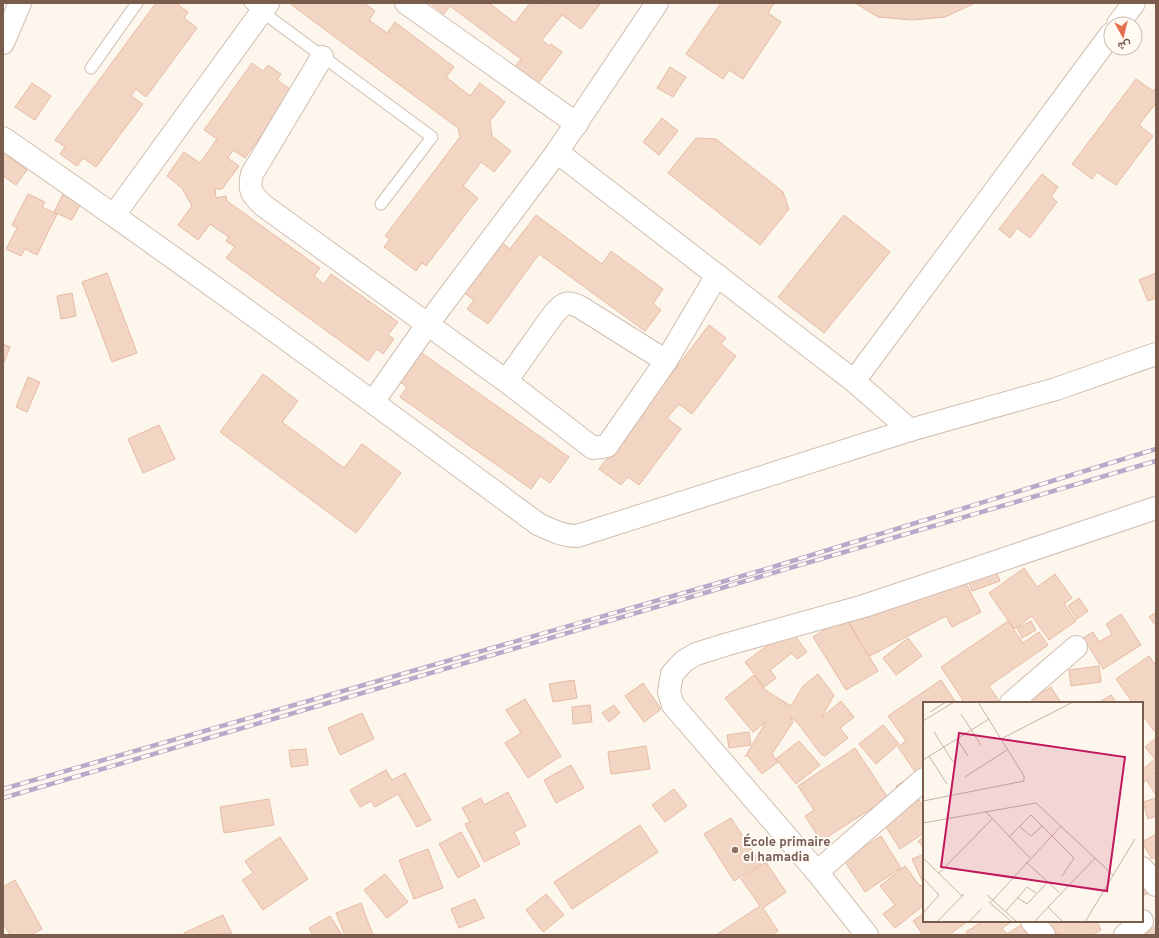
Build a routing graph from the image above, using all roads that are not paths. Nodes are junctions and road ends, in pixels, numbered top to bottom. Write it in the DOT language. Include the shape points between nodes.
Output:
graph roads {
  1 [pos="20,3"];
  2 [pos="137,3"];
  3 [pos="657,3"];
  4 [pos="1134,3"];
  5 [pos="408,4"];
  6 [pos="260,6"];
  7 [pos="1124,16"];
  8 [pos="3,43"];
  9 [pos="1103,45"];
  10 [pos="322,57"];
  11 [pos="91,68"];
  12 [pos="577,124"];
  13 [pos="3,138"];
  14 [pos="557,152"];
  15 [pos="381,204"];
  16 [pos="114,215"];
  17 [pos="717,275"];
  18 [pos="427,325"];
  19 [pos="1156,354"];
  20 [pos="666,361"];
  21 [pos="854,381"];
  22 [pos="506,382"];
  23 [pos="373,402"];
  24 [pos="910,430"];
  25 [pos="1156,508"];
  26 [pos="1076,647"];
  27 [pos="1012,702"];
  28 [pos="923,780"];
  29 [pos="1143,869"];
  30 [pos="817,872"];
  31 [pos="1156,885"];
  32 [pos="1156,909"];
  33 [pos="1143,920"];
  34 [pos="1033,922"];
  35 [pos="1141,922"];
  36 [pos="867,935"];
  37 [pos="1044,935"];
  38 [pos="1125,935"];
  1 -- 8 [label="street"];
  2 -- 11 [label="lane"];
  3 -- 12 [label="street"];
  4 -- 7 [label="street"];
  5 -- 12 [label="street"];
  6 -- 10 [label="lane"];
  6 -- 16 [label="street"];
  9 -- 21 [label="street"];
  10 -- 15 [label="lane" via="432,137"];
  10 -- 18 [label="street" via="252,174 250,184 253,196"];
  12 -- 14 [label="street"];
  13 -- 16 [label="street"];
  14 -- 17 [label="street"];
  14 -- 18 [label="street"];
  16 -- 23 [label="street"];
  17 -- 20 [label="street"];
  17 -- 21 [label="street"];
  18 -- 22 [label="street"];
  18 -- 23 [label="street"];
  19 -- 24 [label="street" via="1056,389"];
  20 -- 22 [label="street" via="580,307 567,303 553,315"];
  20 -- 22 [label="street" via="607,446 601,448 593,448"];
  21 -- 24 [label="street"];
  23 -- 24 [label="street" via="538,524 566,536 577,536"];
  25 -- 30 [label="street" via="864,606 696,654 675,669 669,687 673,705"];
  26 -- 27 [label="street"];
  28 -- 30 [label="street"];
  29 -- 31 [label="street"];
  30 -- 36 [label="street"];
  32 -- 33 [label="street"];
  34 -- 37 [label="street"];
  35 -- 38 [label="street"];
}
